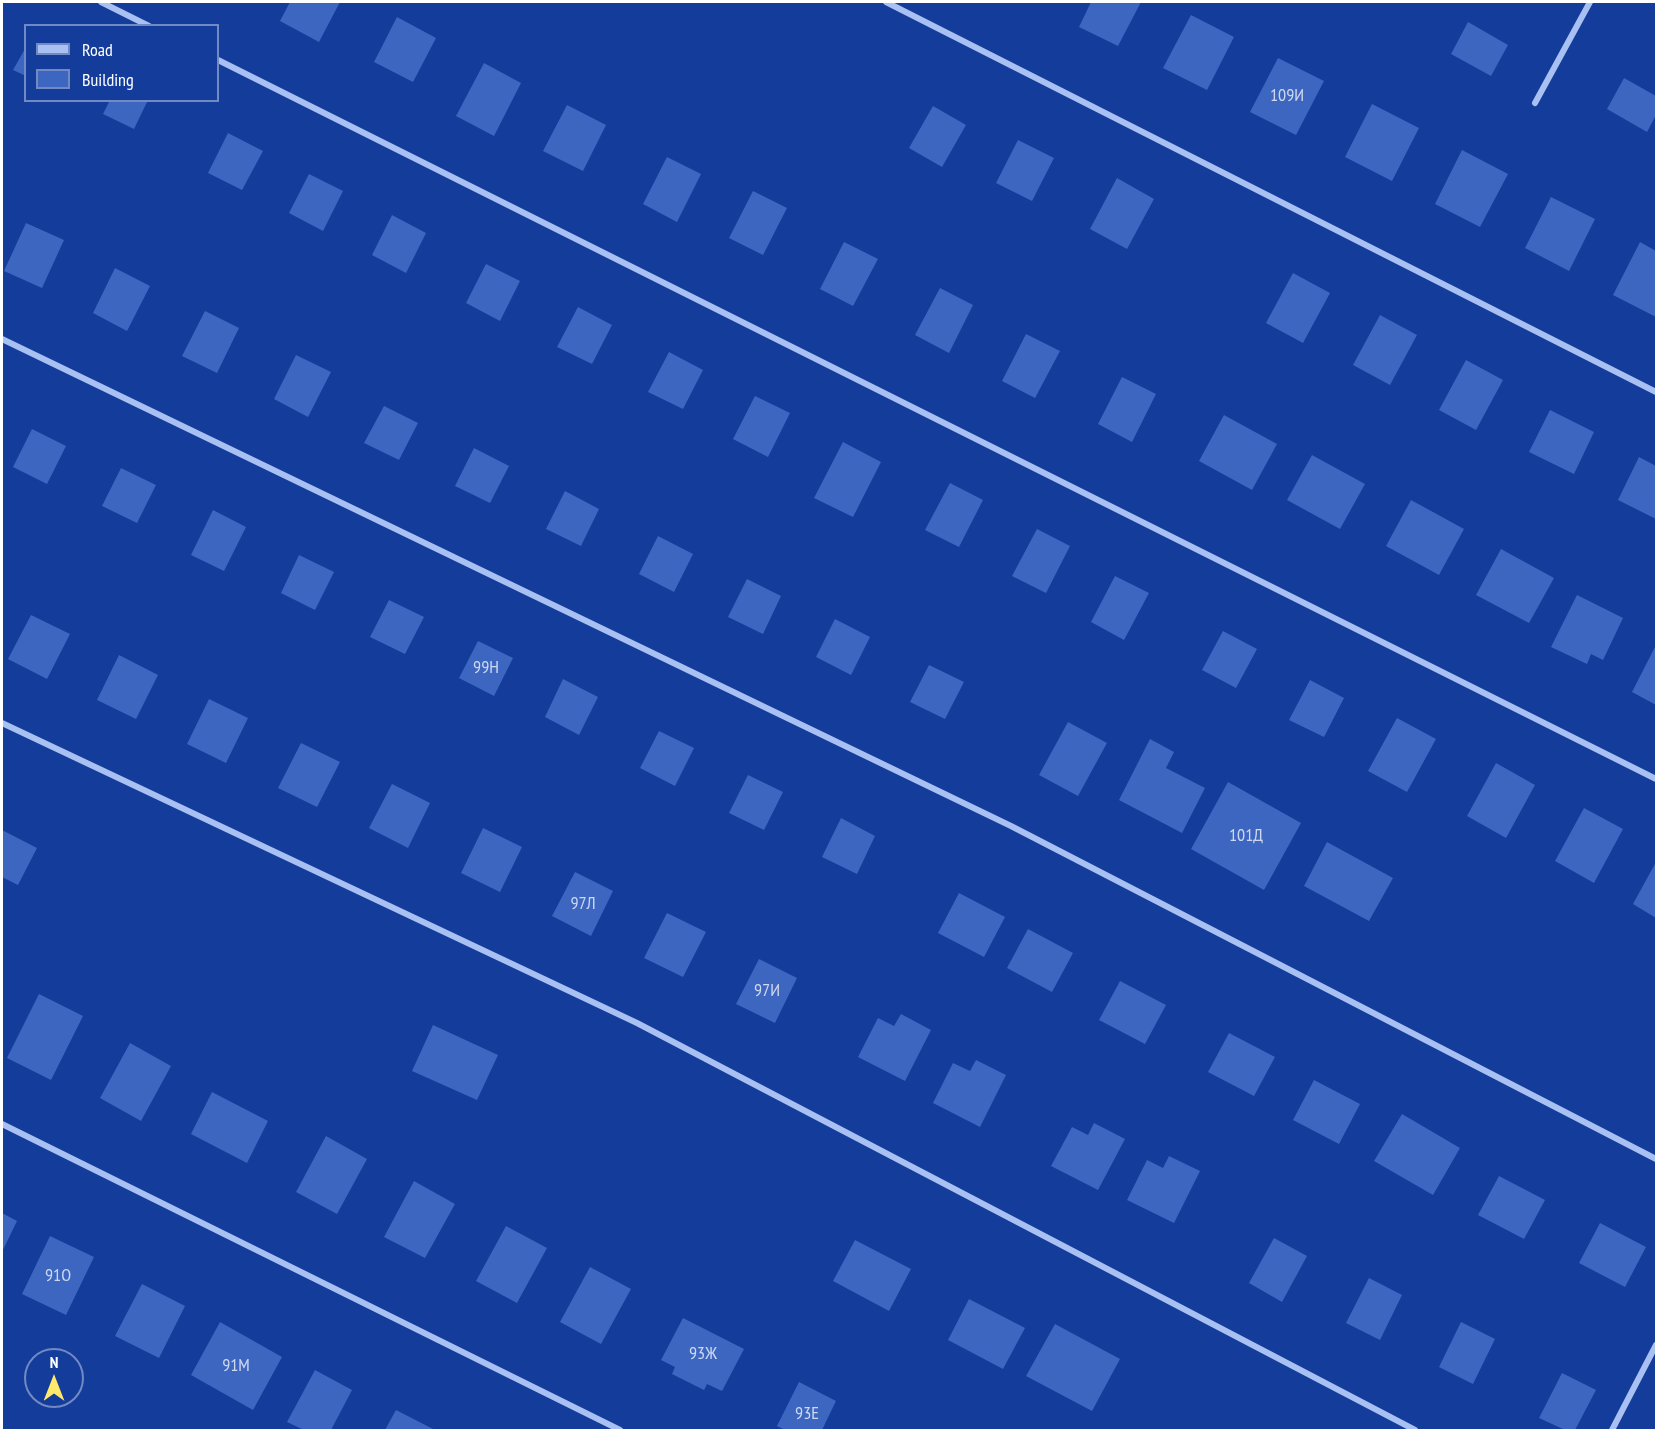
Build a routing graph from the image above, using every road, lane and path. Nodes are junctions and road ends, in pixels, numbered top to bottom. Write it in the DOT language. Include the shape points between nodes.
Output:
graph roads {
  1 [pos="101,2"];
  2 [pos="886,2"];
  3 [pos="1590,2"];
  4 [pos="145,24"];
  5 [pos="219,60"];
  6 [pos="1534,103"];
  7 [pos="2,339"];
  8 [pos="1656,392"];
  9 [pos="2,723"];
  10 [pos="1656,779"];
  11 [pos="2,1124"];
  12 [pos="1656,1159"];
  13 [pos="1656,1345"];
  14 [pos="620,1431"];
  15 [pos="1415,1431"];
  16 [pos="1612,1431"];
  1 -- 4 [label="street"];
  2 -- 8 [label="street"];
  3 -- 6 [label="street"];
  5 -- 10 [label="street"];
  7 -- 12 [label="street" via="1011,826"];
  9 -- 15 [label="street" via="637,1023"];
  11 -- 14 [label="street"];
  13 -- 16 [label="street"];
}
